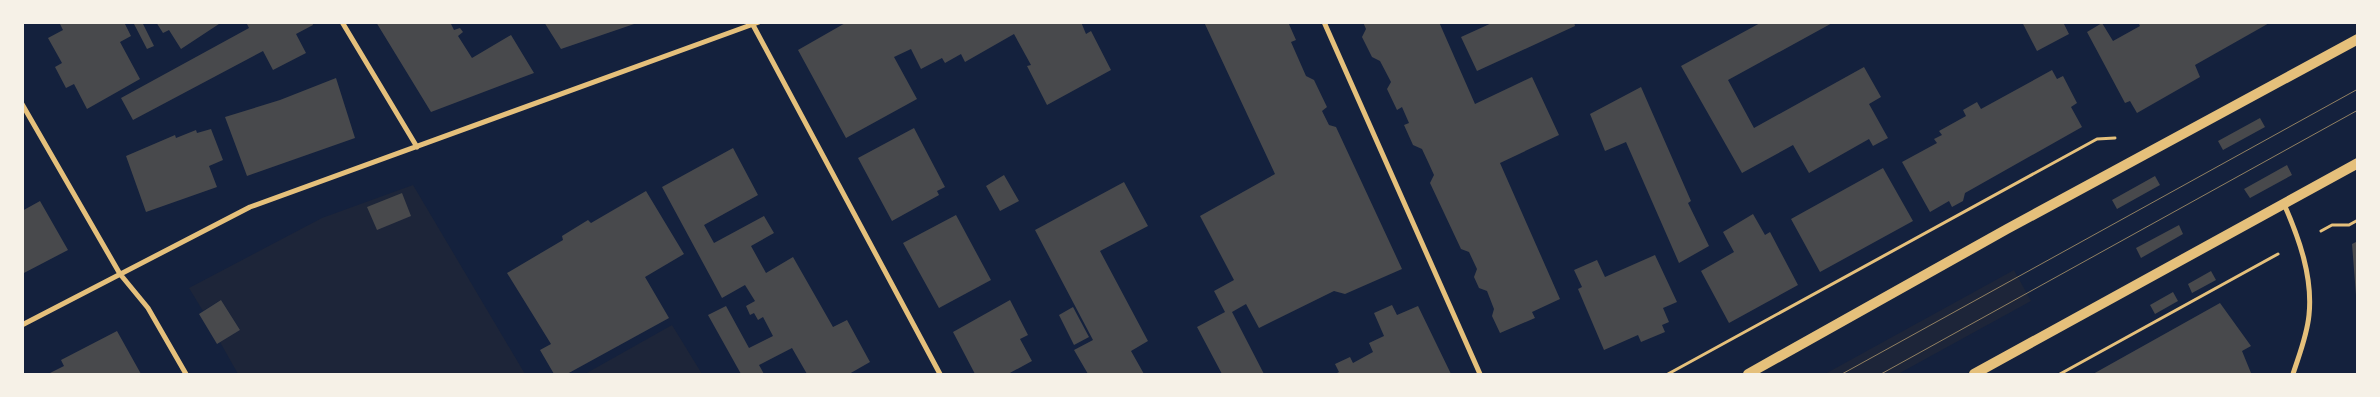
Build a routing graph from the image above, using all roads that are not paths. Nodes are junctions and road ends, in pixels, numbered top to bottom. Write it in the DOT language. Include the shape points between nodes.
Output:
graph roads {
  1 [pos="342,22"];
  2 [pos="759,22"];
  3 [pos="1324,22"];
  4 [pos="753,26"];
  5 [pos="2358,39"];
  6 [pos="22,104"];
  7 [pos="417,147"];
  8 [pos="2358,163"];
  9 [pos="2284,204"];
  10 [pos="120,274"];
  11 [pos="22,325"];
  12 [pos="186,374"];
  13 [pos="940,374"];
  14 [pos="1480,374"];
  15 [pos="1748,374"];
  16 [pos="1974,374"];
  17 [pos="2293,374"];
  1 -- 7 [label="street"];
  2 -- 4 [label="street"];
  3 -- 14 [label="street"];
  4 -- 7 [label="street"];
  4 -- 13 [label="street"];
  5 -- 15 [label="main road" via="2007,228"];
  6 -- 10 [label="street"];
  7 -- 10 [label="street" via="250,207"];
  8 -- 9 [label="main road"];
  9 -- 16 [label="main road"];
  9 -- 17 [label="street" via="2300,242 2309,294 2309,314"];
  10 -- 11 [label="street"];
  10 -- 12 [label="street" via="148,308"];
}
